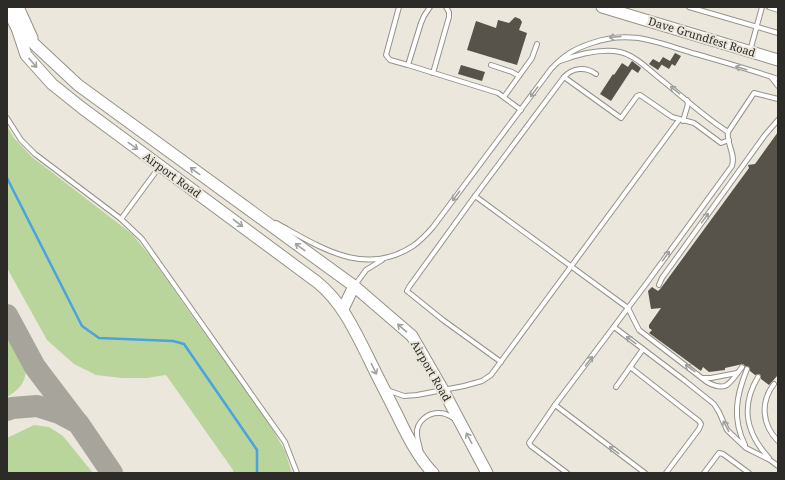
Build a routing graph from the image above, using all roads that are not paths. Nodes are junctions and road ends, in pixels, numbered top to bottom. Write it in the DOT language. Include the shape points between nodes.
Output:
graph roads {
  1 [pos="18,7"];
  2 [pos="399,7"];
  3 [pos="446,7"];
  4 [pos="602,7"];
  5 [pos="689,7"];
  6 [pos="762,7"];
  7 [pos="769,7"];
  8 [pos="427,8"];
  9 [pos="7,10"];
  10 [pos="778,10"];
  11 [pos="756,27"];
  12 [pos="17,28"];
  13 [pos="778,34"];
  14 [pos="537,44"];
  15 [pos="38,48"];
  16 [pos="750,51"];
  17 [pos="778,60"];
  18 [pos="558,62"];
  19 [pos="491,65"];
  20 [pos="408,66"];
  21 [pos="433,73"];
  22 [pos="596,74"];
  23 [pos="519,76"];
  24 [pos="564,77"];
  25 [pos="771,77"];
  26 [pos="778,79"];
  27 [pos="778,86"];
  28 [pos="504,97"];
  29 [pos="778,99"];
  30 [pos="687,100"];
  31 [pos="520,110"];
  32 [pos="7,118"];
  33 [pos="681,120"];
  34 [pos="778,120"];
  35 [pos="728,132"];
  36 [pos="728,140"];
  37 [pos="160,166"];
  38 [pos="475,196"];
  39 [pos="235,201"];
  40 [pos="121,219"];
  41 [pos="382,260"];
  42 [pos="571,267"];
  43 [pos="659,285"];
  44 [pos="354,286"];
  45 [pos="628,308"];
  46 [pos="343,309"];
  47 [pos="614,327"];
  48 [pos="643,349"];
  49 [pos="501,362"];
  50 [pos="630,367"];
  51 [pos="742,367"];
  52 [pos="747,369"];
  53 [pos="737,373"];
  54 [pos="758,377"];
  55 [pos="702,378"];
  56 [pos="774,384"];
  57 [pos="616,387"];
  58 [pos="383,388"];
  59 [pos="443,390"];
  60 [pos="555,405"];
  61 [pos="460,422"];
  62 [pos="778,441"];
  63 [pos="746,448"];
  64 [pos="770,460"];
  65 [pos="423,461"];
  66 [pos="778,466"];
  67 [pos="296,473"];
  68 [pos="433,473"];
  69 [pos="487,473"];
  70 [pos="567,473"];
  71 [pos="646,473"];
  72 [pos="666,473"];
  73 [pos="704,473"];
  74 [pos="749,473"];
  1 -- 15 [label="main road"];
  2 -- 20 [label="lane" via="386,55 390,60"];
  3 -- 21 [label="lane" via="449,17"];
  4 -- 16 [label="main road, Dave Grundfest Road"];
  5 -- 11 [label="lane"];
  6 -- 11 [label="lane"];
  7 -- 10 [label="lane"];
  8 -- 20 [label="lane"];
  9 -- 12 [label="main road, Airport Road"];
  11 -- 13 [label="lane"];
  11 -- 16 [label="lane"];
  12 -- 15 [label="main road, Airport Road"];
  12 -- 37 [label="main road, Airport Road, one-way" via="26,55 52,84"];
  14 -- 23 [label="lane" via="532,58"];
  39 -- 15 [label="main road, Airport Road, one-way" via="78,85"];
  16 -- 17 [label="main road, Dave Grundfest Road"];
  25 -- 18 [label="lane, one-way" via="630,36 617,36 593,42 568,53"];
  30 -- 18 [label="lane, one-way" via="640,63 621,52 597,51"];
  18 -- 31 [label="lane, one-way"];
  19 -- 23 [label="lane"];
  20 -- 21 [label="lane"];
  21 -- 28 [label="lane"];
  22 -- 24 [label="lane" via="578,69"];
  23 -- 28 [label="lane"];
  24 -- 33 [label="lane" via="621,118 640,95"];
  24 -- 38 [label="lane"];
  25 -- 26 [label="lane"];
  25 -- 27 [label="lane"];
  28 -- 31 [label="lane"];
  29 -- 35 [label="lane" via="754,93"];
  30 -- 33 [label="lane" via="688,104"];
  30 -- 35 [label="lane"];
  31 -- 41 [label="lane, one-way" via="433,227 414,246"];
  32 -- 40 [label="lane" via="21,140 35,154"];
  33 -- 36 [label="lane" via="694,123 721,143"];
  33 -- 42 [label="lane"];
  43 -- 34 [label="lane, one-way"];
  35 -- 36 [label="lane"];
  45 -- 36 [label="lane, one-way" via="732,166 733,156"];
  37 -- 40 [label="lane"];
  37 -- 46 [label="main road, Airport Road, one-way" via="324,288"];
  38 -- 42 [label="lane"];
  38 -- 49 [label="lane" via="407,291"];
  39 -- 41 [label="lane" via="334,254 357,259"];
  44 -- 39 [label="main road, Airport Road, one-way"];
  40 -- 67 [label="lane" via="142,239 285,442"];
  41 -- 44 [label="lane" via="366,270"];
  42 -- 45 [label="lane"];
  42 -- 49 [label="lane"];
  44 -- 46 [label="main road"];
  59 -- 44 [label="main road, Airport Road, one-way" via="412,336"];
  45 -- 47 [label="lane"];
  55 -- 45 [label="lane, one-way" via="639,330"];
  46 -- 58 [label="main road, Airport Road, one-way"];
  48 -- 47 [label="lane, one-way"];
  60 -- 47 [label="lane, one-way"];
  48 -- 50 [label="lane"];
  63 -- 48 [label="lane, one-way" via="727,430 714,404"];
  49 -- 59 [label="lane" via="491,375 482,381"];
  50 -- 57 [label="lane"];
  50 -- 72 [label="lane" via="699,421 700,429"];
  51 -- 53 [label="lane"];
  52 -- 63 [label="lane" via="736,406 739,434"];
  53 -- 55 [label="lane"];
  53 -- 55 [label="lane" via="724,387 718,387"];
  54 -- 64 [label="lane" via="749,398 748,418 758,447"];
  56 -- 62 [label="lane" via="766,398 765,419"];
  58 -- 59 [label="lane" via="404,396"];
  58 -- 65 [label="main road, Airport Road"];
  59 -- 61 [label="main road, Airport Road"];
  60 -- 70 [label="lane" via="529,443"];
  71 -- 60 [label="lane, one-way"];
  61 -- 65 [label="lane" via="441,413 428,415 422,420 417,434"];
  69 -- 61 [label="main road, Airport Road, one-way"];
  63 -- 64 [label="lane"];
  64 -- 66 [label="lane"];
  65 -- 68 [label="main road, Airport Road"];
  73 -- 74 [label="lane" via="719,453"];
}
